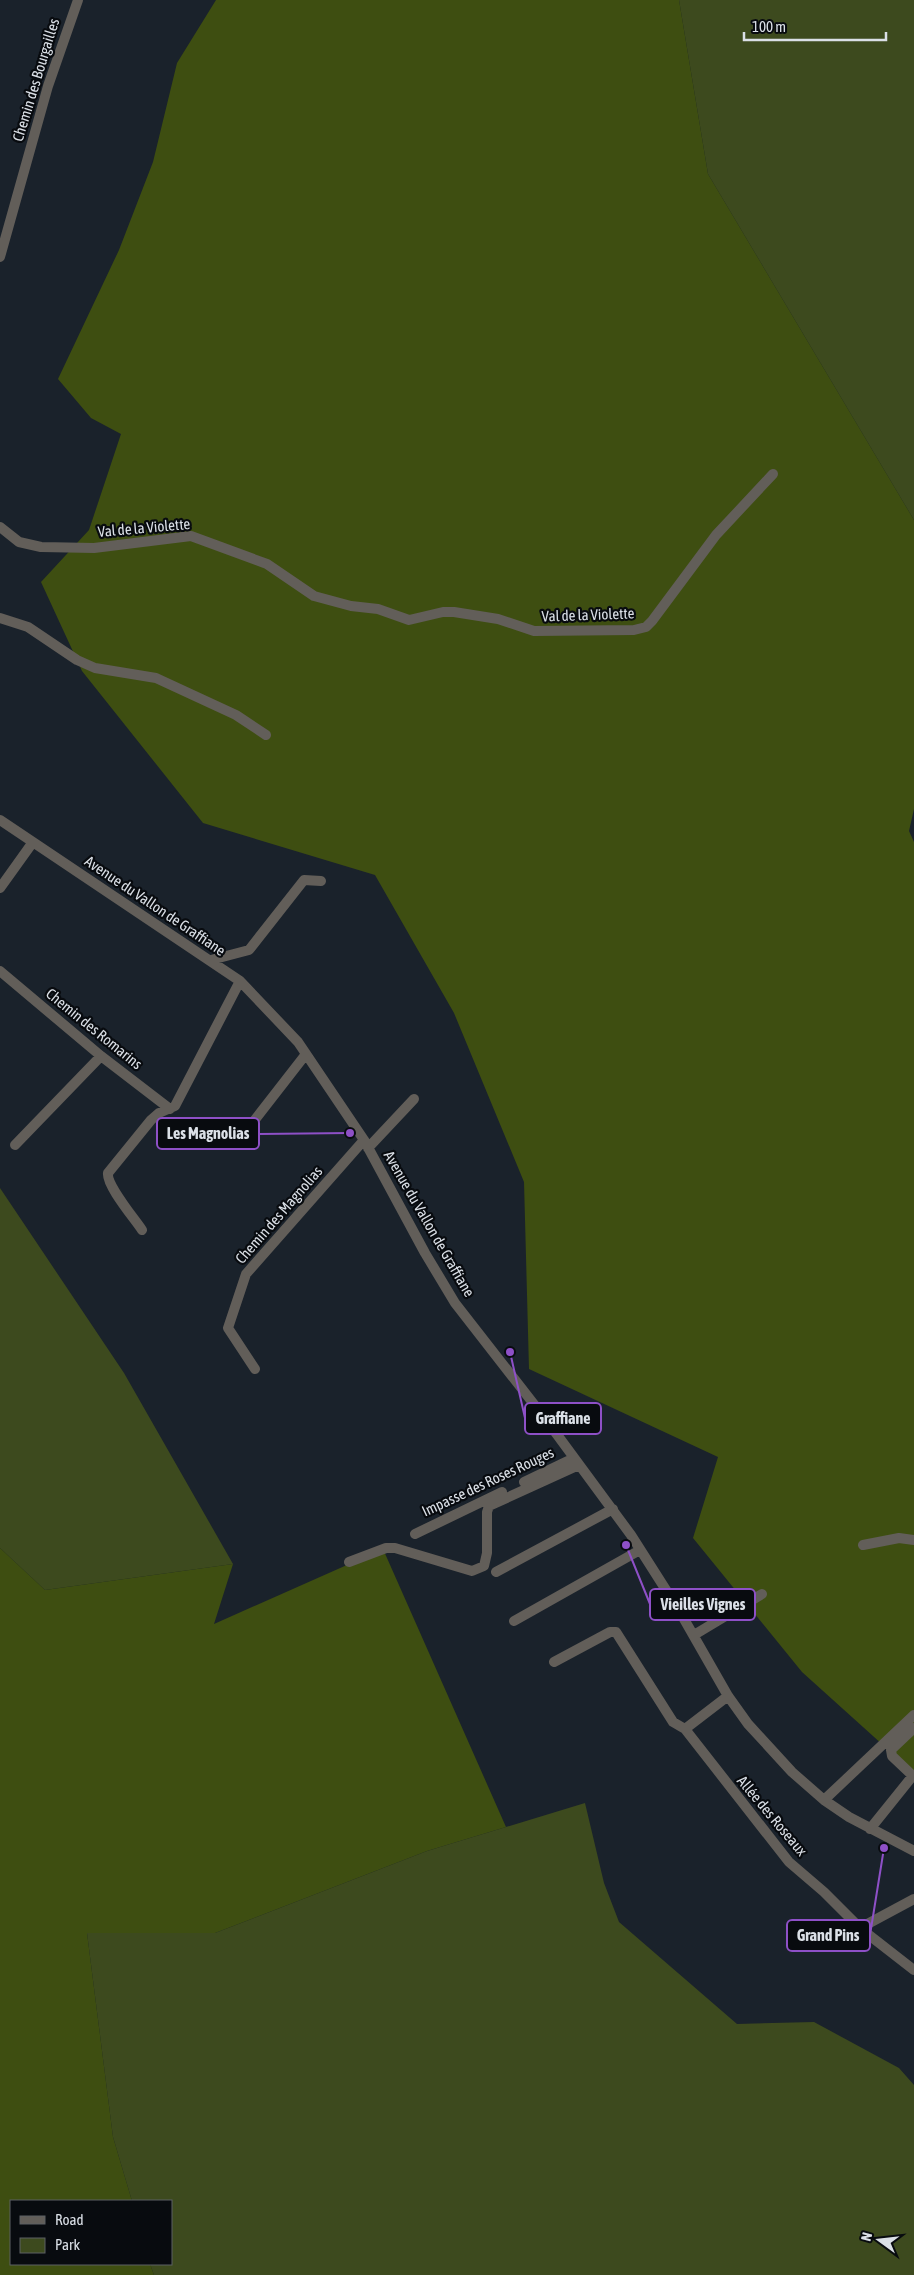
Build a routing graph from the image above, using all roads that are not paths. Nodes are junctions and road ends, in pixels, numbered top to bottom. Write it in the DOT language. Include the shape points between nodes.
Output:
graph roads {
  1 [pos="78,0"];
  2 [pos="0,257"];
  3 [pos="773,474"];
  4 [pos="0,527"];
  5 [pos="0,618"];
  6 [pos="266,735"];
  7 [pos="0,820"];
  8 [pos="33,842"];
  9 [pos="321,881"];
  10 [pos="0,888"];
  11 [pos="211,960"];
  12 [pos="0,971"];
  13 [pos="240,981"];
  14 [pos="306,1054"];
  15 [pos="101,1056"];
  16 [pos="414,1099"];
  17 [pos="170,1109"];
  18 [pos="243,1136"];
  19 [pos="366,1144"];
  20 [pos="15,1145"];
  21 [pos="142,1230"];
  22 [pos="254,1369"];
  23 [pos="577,1461"];
  24 [pos="613,1509"];
  25 [pos="415,1534"];
  26 [pos="914,1540"];
  27 [pos="863,1545"];
  28 [pos="640,1550"];
  29 [pos="349,1562"];
  30 [pos="496,1572"];
  31 [pos="762,1594"];
  32 [pos="514,1622"];
  33 [pos="694,1635"];
  34 [pos="554,1662"];
  35 [pos="728,1696"];
  36 [pos="914,1715"];
  37 [pos="914,1728"];
  38 [pos="685,1729"];
  39 [pos="824,1800"];
  40 [pos="870,1829"];
  41 [pos="914,1851"];
  42 [pos="914,1899"];
  43 [pos="860,1928"];
  44 [pos="914,1970"];
  1 -- 2 [label="street, Chemin des Bourgailles" via="48,86"];
  3 -- 4 [label="street, Val de la Violette" via="716,535 652,621 646,627 634,630 534,632 498,619 454,612 409,620 378,609 314,596 267,564 192,536 94,548 41,547 19,542"];
  5 -- 6 [label="street" via="28,627 77,660 95,668 156,678 236,715"];
  7 -- 8 [label="street, Avenue du Vallon de Graffiane"];
  8 -- 10 [label="street"];
  8 -- 11 [label="street, Avenue du Vallon de Graffiane"];
  9 -- 11 [label="street" via="304,880 249,950"];
  11 -- 13 [label="street, Avenue du Vallon de Graffiane"];
  12 -- 15 [label="street, Chemin des Romarins"];
  13 -- 14 [label="street, Avenue du Vallon de Graffiane"];
  13 -- 17 [label="street" via="180,1098"];
  14 -- 18 [label="street"];
  14 -- 19 [label="street, Avenue du Vallon de Graffiane"];
  15 -- 17 [label="street, Chemin des Romarins"];
  15 -- 20 [label="street"];
  16 -- 19 [label="street"];
  17 -- 21 [label="street" via="151,1120 108,1173 111,1187"];
  19 -- 22 [label="street, Chemin des Magnolias" via="246,1274 228,1328"];
  19 -- 23 [label="street, Avenue du Vallon de Graffiane" via="424,1253 455,1303"];
  23 -- 24 [label="street, Avenue du Vallon de Graffiane"];
  23 -- 25 [label="street, Impasse des Roses Rouges"];
  23 -- 29 [label="street" via="489,1506 484,1566 472,1571 395,1548 386,1548"];
  24 -- 28 [label="street, Avenue du Vallon de Graffiane"];
  24 -- 30 [label="street"];
  26 -- 27 [label="street" via="899,1538"];
  28 -- 32 [label="street"];
  28 -- 33 [label="street, Avenue du Vallon de Graffiane"];
  31 -- 33 [label="street"];
  33 -- 35 [label="street, Avenue du Vallon de Graffiane"];
  34 -- 38 [label="street, Allée des Roseaux" via="610,1632 616,1632 673,1722"];
  35 -- 38 [label="street"];
  35 -- 39 [label="street, Avenue du Vallon de Graffiane" via="776,1755"];
  36 -- 39 [label="street"];
  37 -- 40 [label="street" via="891,1750 892,1756 911,1774 911,1778"];
  38 -- 43 [label="street, Allée des Roseaux" via="789,1862"];
  39 -- 40 [label="street, Avenue du Vallon de Graffiane"];
  40 -- 41 [label="street, Avenue du Vallon de Graffiane"];
  42 -- 43 [label="street"];
  43 -- 44 [label="street, Allée des Roseaux"];
}
